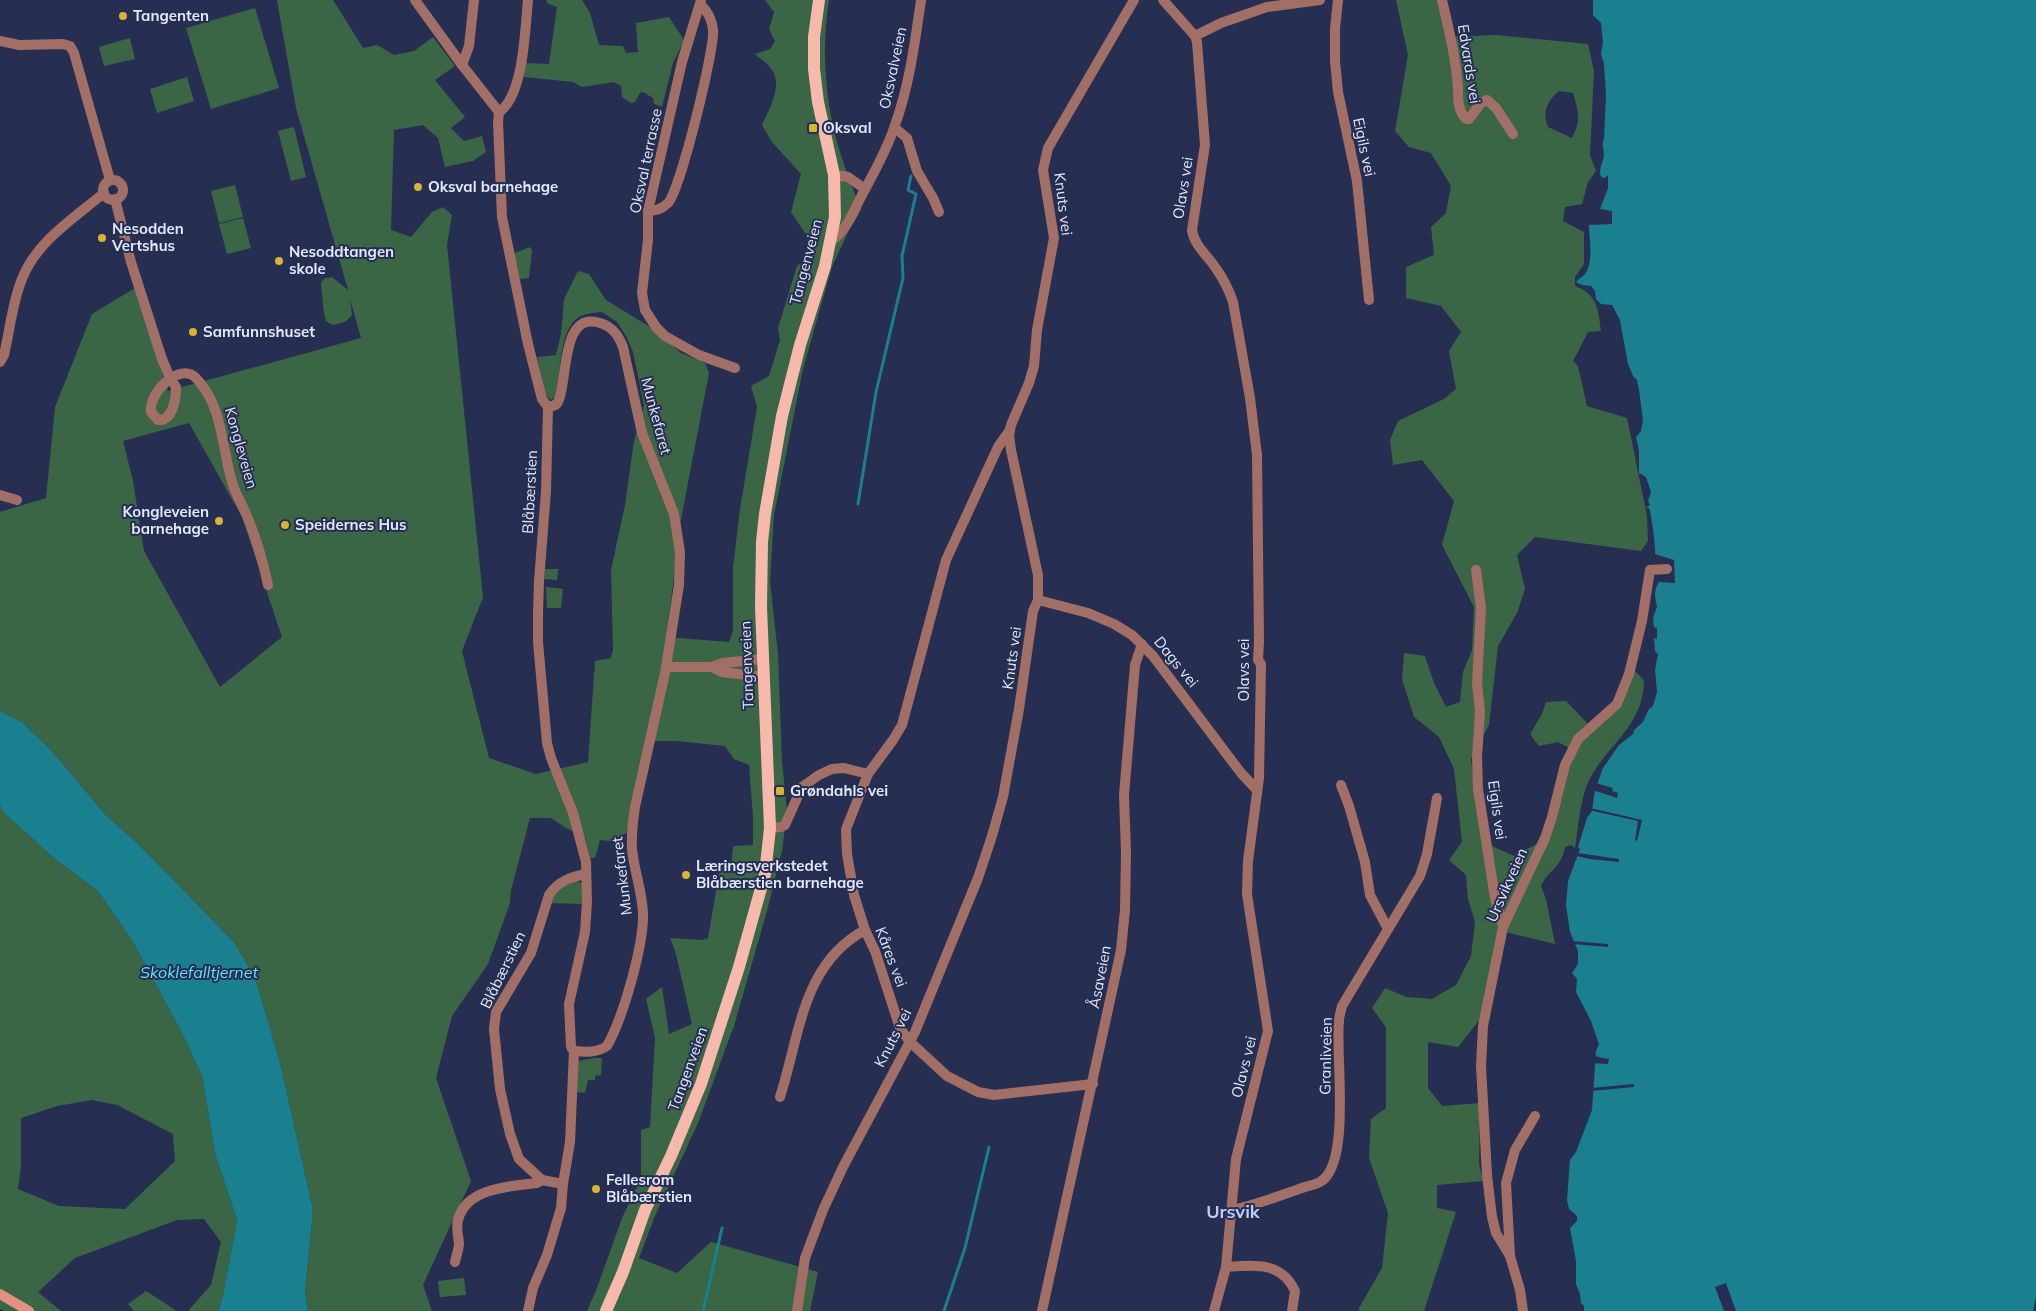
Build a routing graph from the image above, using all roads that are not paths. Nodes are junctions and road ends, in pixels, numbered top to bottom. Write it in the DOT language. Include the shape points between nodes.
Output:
graph roads {
  1 [pos="415,0"];
  2 [pos="474,0"];
  3 [pos="528,0"];
  4 [pos="819,0"];
  5 [pos="921,0"];
  6 [pos="1134,0"];
  7 [pos="1163,0"];
  8 [pos="1320,0"];
  9 [pos="1338,0"];
  10 [pos="1442,0"];
  11 [pos="700,2"];
  12 [pos="1195,36"];
  13 [pos="0,41"];
  14 [pos="462,65"];
  15 [pos="499,112"];
  16 [pos="895,128"];
  17 [pos="1513,134"];
  18 [pos="834,175"];
  19 [pos="110,180"];
  20 [pos="865,189"];
  21 [pos="104,193"];
  22 [pos="115,199"];
  23 [pos="648,211"];
  24 [pos="939,212"];
  25 [pos="831,241"];
  26 [pos="1369,300"];
  27 [pos="0,362"];
  28 [pos="735,368"];
  29 [pos="548,407"];
  30 [pos="1010,430"];
  31 [pos="0,495"];
  32 [pos="17,500"];
  33 [pos="1667,569"];
  34 [pos="1476,570"];
  35 [pos="268,585"];
  36 [pos="1038,600"];
  37 [pos="1142,644"];
  38 [pos="762,659"];
  39 [pos="666,666"];
  40 [pos="712,668"];
  41 [pos="762,677"];
  42 [pos="868,774"];
  43 [pos="1341,785"];
  44 [pos="1257,790"];
  45 [pos="1437,798"];
  46 [pos="770,828"];
  47 [pos="586,874"];
  48 [pos="1503,927"];
  49 [pos="1388,929"];
  50 [pos="865,930"];
  51 [pos="909,1041"];
  52 [pos="574,1051"];
  53 [pos="1092,1084"];
  54 [pos="780,1097"];
  55 [pos="1535,1116"];
  56 [pos="542,1180"];
  57 [pos="563,1184"];
  58 [pos="1232,1210"];
  59 [pos="1510,1256"];
  60 [pos="455,1262"];
  61 [pos="1226,1267"];
  62 [pos="0,1294"];
  63 [pos="29,1311"];
  64 [pos="528,1311"];
  65 [pos="606,1311"];
  66 [pos="796,1311"];
  67 [pos="1042,1311"];
  68 [pos="1214,1311"];
  69 [pos="1292,1311"];
  70 [pos="1523,1311"];
  1 -- 14 [label="street"];
  2 -- 14 [label="street" via="469,46"];
  3 -- 15 [label="street" via="516,84 511,99"];
  4 -- 18 [label="main road, Tangenveien" via="814,69"];
  5 -- 16 [label="street, Oksvalveien"];
  6 -- 30 [label="street, Knuts vei" via="1048,148 1043,170 1054,238 1042,295 1034,366"];
  7 -- 12 [label="street"];
  8 -- 12 [label="street" via="1267,7"];
  9 -- 26 [label="street, Eigils vei" via="1335,53 1338,92 1357,181"];
  10 -- 17 [label="street, Edvards vei" via="1455,55 1462,115 1469,119 1487,100"];
  11 -- 23 [label="street, Oksval terrasse" via="682,62"];
  11 -- 23 [label="street" via="707,10 713,31 702,92 675,193 666,205"];
  12 -- 44 [label="street, Olavs vei" via="1205,144 1193,237 1216,268 1233,302 1250,398 1256,455 1258,660 1261,664"];
  13 -- 19 [label="street, Kongleveien" via="19,45 70,46"];
  14 -- 15 [label="street"];
  15 -- 29 [label="street, Blåbærstien" via="502,217 528,344 542,400"];
  16 -- 20 [label="street, Oksvalveien"];
  16 -- 24 [label="street" via="907,138 917,171"];
  18 -- 20 [label="street" via="848,177"];
  18 -- 25 [label="main road, Tangenveien" via="836,206"];
  19 -- 21 [label="street" via="104,186"];
  19 -- 22 [label="street, Kongleveien" via="122,187 122,194"];
  20 -- 25 [label="street, Oksvalveien" via="841,233"];
  21 -- 22 [label="street" via="109,199"];
  21 -- 27 [label="street" via="33,256 21,281"];
  22 -- 35 [label="street, Kongleveien" via="130,262 170,378 185,373 194,376 220,420 234,487 248,517"];
  23 -- 28 [label="street, Oksval terrasse" via="642,283 645,310 656,327 676,343"];
  25 -- 38 [label="main road, Tangenveien" via="791,380 770,483 762,550"];
  29 -- 39 [label="street, Munkefaret" via="559,401 566,352 578,328 591,321 612,328 623,347 642,433 669,498 678,532 679,586"];
  29 -- 47 [label="street, Blåbærstien" via="539,581 540,672 550,758 573,813 586,862"];
  30 -- 36 [label="street, Knuts vei" via="1011,450 1038,575"];
  30 -- 42 [label="street" via="998,446 946,560 902,725"];
  31 -- 32 [label="street"];
  33 -- 48 [label="street, Ursvikveien" via="1650,570 1639,636 1620,698 1612,710 1578,739 1570,752 1545,838"];
  34 -- 48 [label="street, Eigils vei" via="1481,608 1477,781 1495,898"];
  36 -- 37 [label="street, Dags vei" via="1114,624"];
  36 -- 51 [label="street, Knuts vei" via="1033,611 1020,709 994,828 978,878"];
  37 -- 44 [label="street, Dags vei"];
  37 -- 53 [label="street, Åsaveien" via="1135,665 1124,795 1125,924"];
  38 -- 40 [label="street" via="723,663"];
  38 -- 41 [label="main road, Tangenveien"];
  39 -- 40 [label="street"];
  39 -- 52 [label="street, Munkefaret" via="634,807 632,850 643,912 641,939 624,1004 610,1041 603,1048"];
  40 -- 41 [label="street"];
  41 -- 46 [label="main road, Tangenveien"];
  42 -- 46 [label="street" via="844,768 819,775 802,787 785,825"];
  42 -- 50 [label="street, Kåres vei" via="846,837 852,888"];
  43 -- 49 [label="street" via="1365,862 1370,895"];
  44 -- 58 [label="street, Olavs vei" via="1247,894 1268,1031 1236,1159"];
  45 -- 49 [label="street, Granliveien" via="1420,876"];
  46 -- 65 [label="main road, Tangenveien" via="761,892 702,1084 645,1210"];
  47 -- 52 [label="street, Blåbærstien" via="584,932 568,1004"];
  47 -- 56 [label="street, Blåbærstien" via="554,887 531,953 496,1012 494,1029 500,1089 510,1134 518,1159"];
  48 -- 59 [label="street, Ursvikveien" via="1483,1026 1481,1066 1492,1216 1496,1233"];
  49 -- 58 [label="street, Granliveien" via="1346,999 1338,1021 1338,1144 1328,1173 1321,1181"];
  50 -- 51 [label="street, Kåres vei" via="900,1028"];
  50 -- 54 [label="street" via="835,951 812,988"];
  51 -- 53 [label="street, Kåres vei" via="946,1076 978,1092 994,1095"];
  51 -- 66 [label="street, Knuts vei" via="823,1210 805,1258"];
  52 -- 57 [label="street, Blåbærstien" via="570,1142"];
  53 -- 67 [label="street, Åsaveien"];
  55 -- 59 [label="street" via="1515,1150 1506,1183"];
  56 -- 57 [label="street"];
  56 -- 60 [label="street" via="492,1190 469,1200 458,1219 459,1244"];
  57 -- 64 [label="street, Blåbærstien" via="558,1220"];
  58 -- 61 [label="street, Olavs vei"];
  59 -- 70 [label="street, Ursvikveien"];
  61 -- 68 [label="street, Olavs vei"];
  61 -- 69 [label="street" via="1261,1266 1285,1275 1295,1291"];
  62 -- 63 [label="main road"];
}
